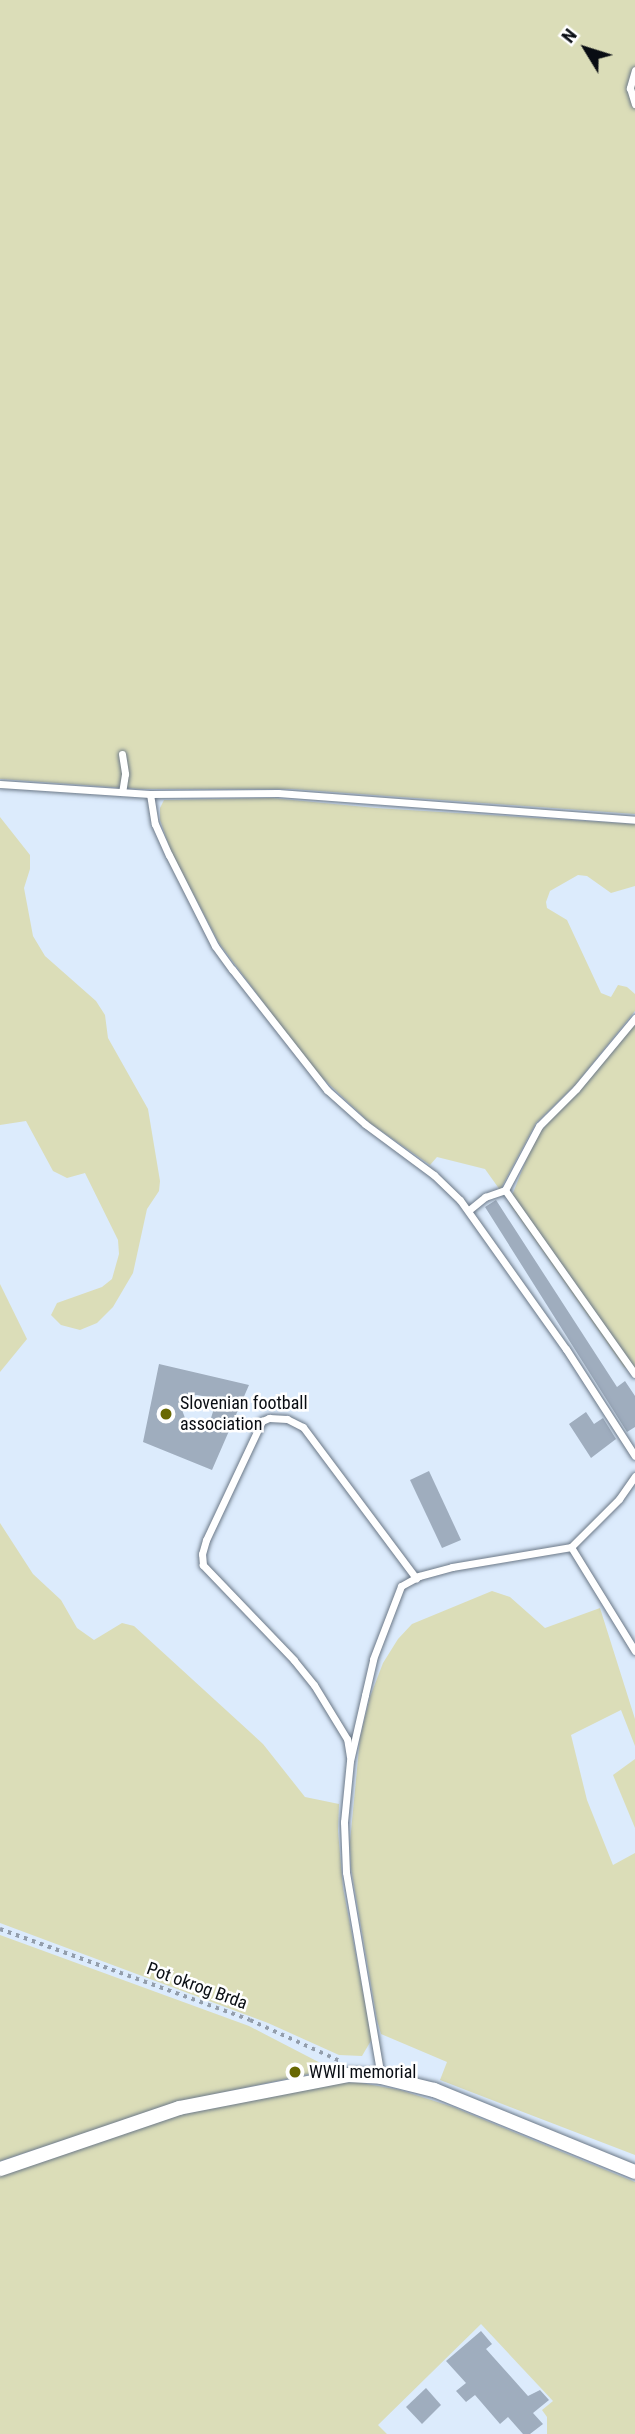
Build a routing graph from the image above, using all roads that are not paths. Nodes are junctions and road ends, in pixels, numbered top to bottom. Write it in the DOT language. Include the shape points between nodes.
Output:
graph roads {
  1 [pos="635,70"];
  2 [pos="635,104"];
  3 [pos="122,754"];
  4 [pos="0,784"];
  5 [pos="122,792"];
  6 [pos="150,794"];
  7 [pos="635,820"];
  8 [pos="635,1018"];
  9 [pos="505,1190"];
  10 [pos="469,1210"];
  11 [pos="635,1374"];
  12 [pos="635,1456"];
  13 [pos="635,1476"];
  14 [pos="571,1547"];
  15 [pos="416,1578"];
  16 [pos="635,1651"];
  17 [pos="350,1761"];
  18 [pos="381,2077"];
  19 [pos="0,2169"];
  20 [pos="635,2172"];
  1 -- 2 [label="lane" via="630,88"];
  3 -- 5 [label="lane"];
  4 -- 5 [label="lane"];
  5 -- 6 [label="lane"];
  6 -- 7 [label="lane" via="278,793"];
  6 -- 10 [label="lane" via="155,824 215,946 269,1018 327,1090 434,1175"];
  8 -- 9 [label="lane" via="539,1126"];
  9 -- 10 [label="lane" via="485,1197"];
  9 -- 11 [label="lane"];
  10 -- 12 [label="lane"];
  13 -- 14 [label="lane" via="619,1499"];
  14 -- 15 [label="lane" via="452,1567"];
  14 -- 16 [label="lane"];
  15 -- 17 [label="lane" via="401,1586 388,1617 373,1659"];
  15 -- 17 [label="lane" via="303,1427 287,1419 261,1421 206,1540 203,1565 314,1685 347,1739"];
  17 -- 18 [label="lane" via="344,1822 346,1872"];
  18 -- 19 [label="street" via="324,2078 179,2108"];
  18 -- 20 [label="street" via="434,2090"];
}
